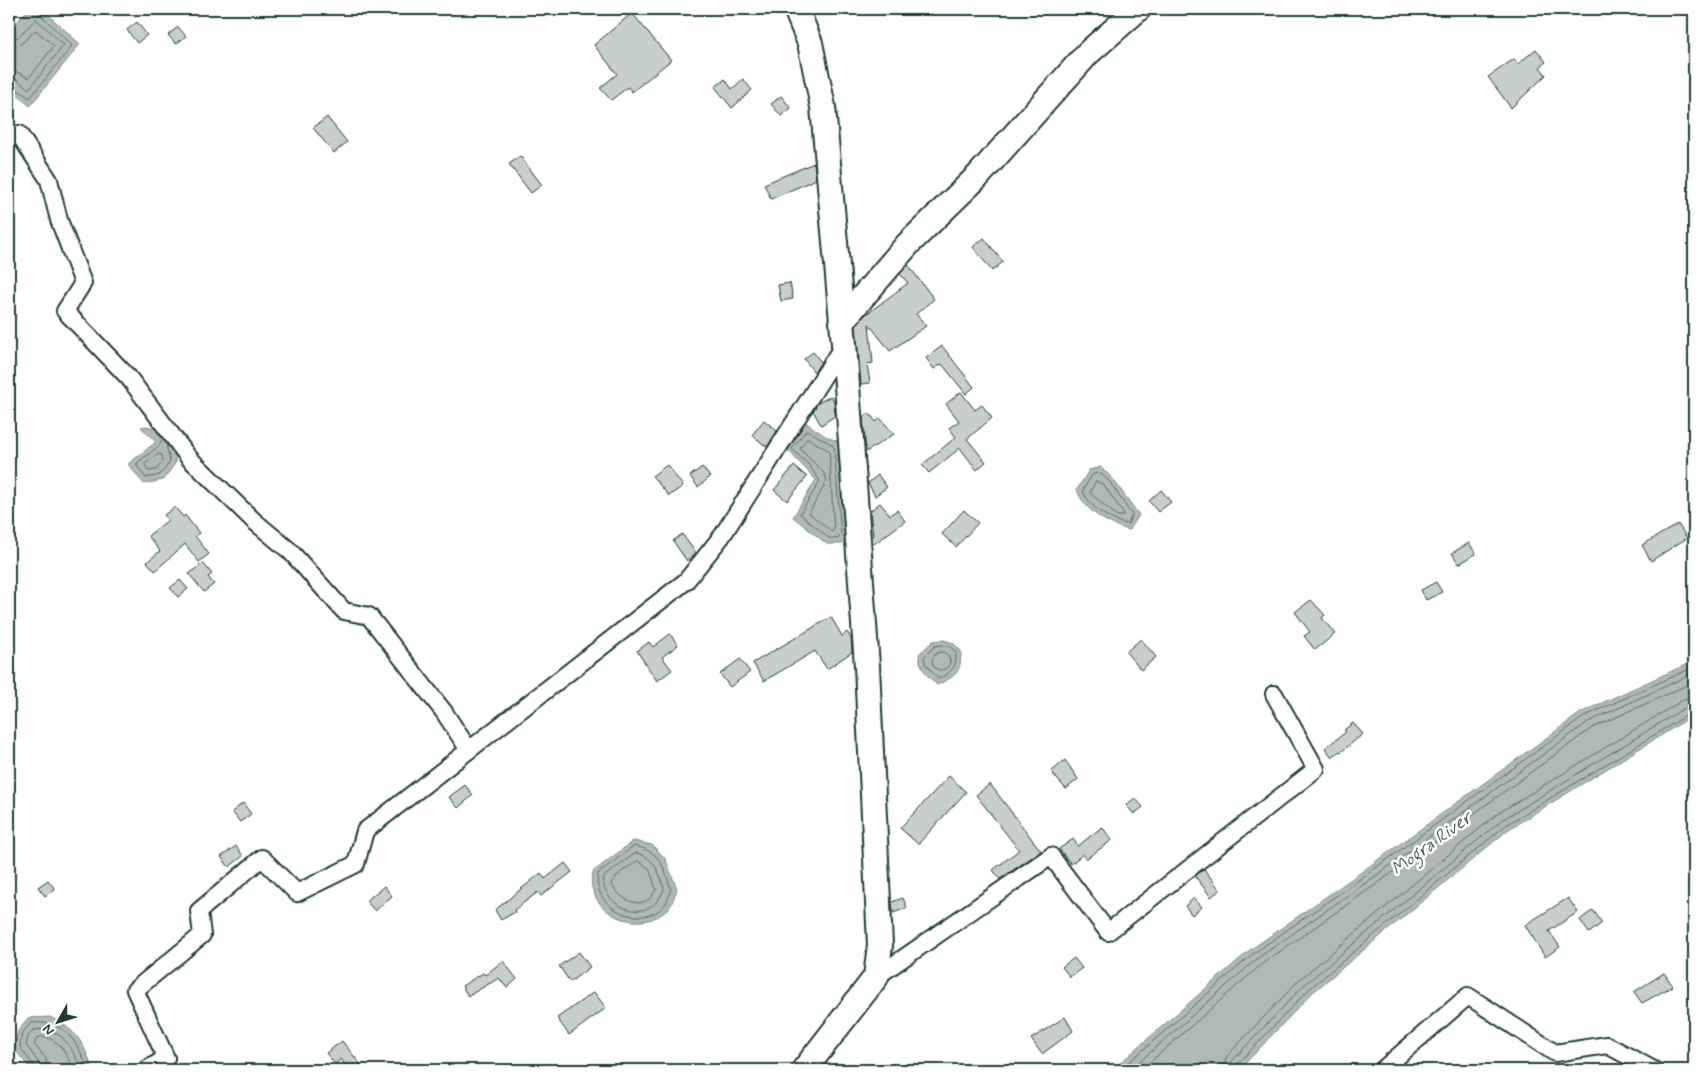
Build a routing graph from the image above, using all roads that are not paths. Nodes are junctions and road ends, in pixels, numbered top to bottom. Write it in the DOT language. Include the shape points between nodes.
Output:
graph roads {
  1 [pos="796,9"];
  2 [pos="1138,9"];
  3 [pos="9,139"];
  4 [pos="843,332"];
  5 [pos="1274,694"];
  6 [pos="469,750"];
  7 [pos="876,977"];
  8 [pos="146,1070"];
  9 [pos="804,1070"];
  10 [pos="1382,1070"];
  11 [pos="1654,1070"];
  1 -- 4 [label="street" via="810,43 823,107"];
  2 -- 4 [label="street" via="1088,53 979,175 908,244"];
  3 -- 6 [label="street" via="19,134 49,180 58,220 83,282 65,311 129,378 189,458 290,551 344,611 370,616"];
  4 -- 6 [label="street" via="722,536 686,581"];
  4 -- 7 [label="street" via="867,666 880,944"];
  5 -- 7 [label="street" via="1316,769 1108,932 1051,856"];
  6 -- 8 [label="street" via="365,831 356,864 297,893 262,858 198,911 202,935 135,990 166,1058"];
  7 -- 9 [label="street"];
  10 -- 11 [label="street" via="1468,996 1555,1052 1607,1045"];
}
